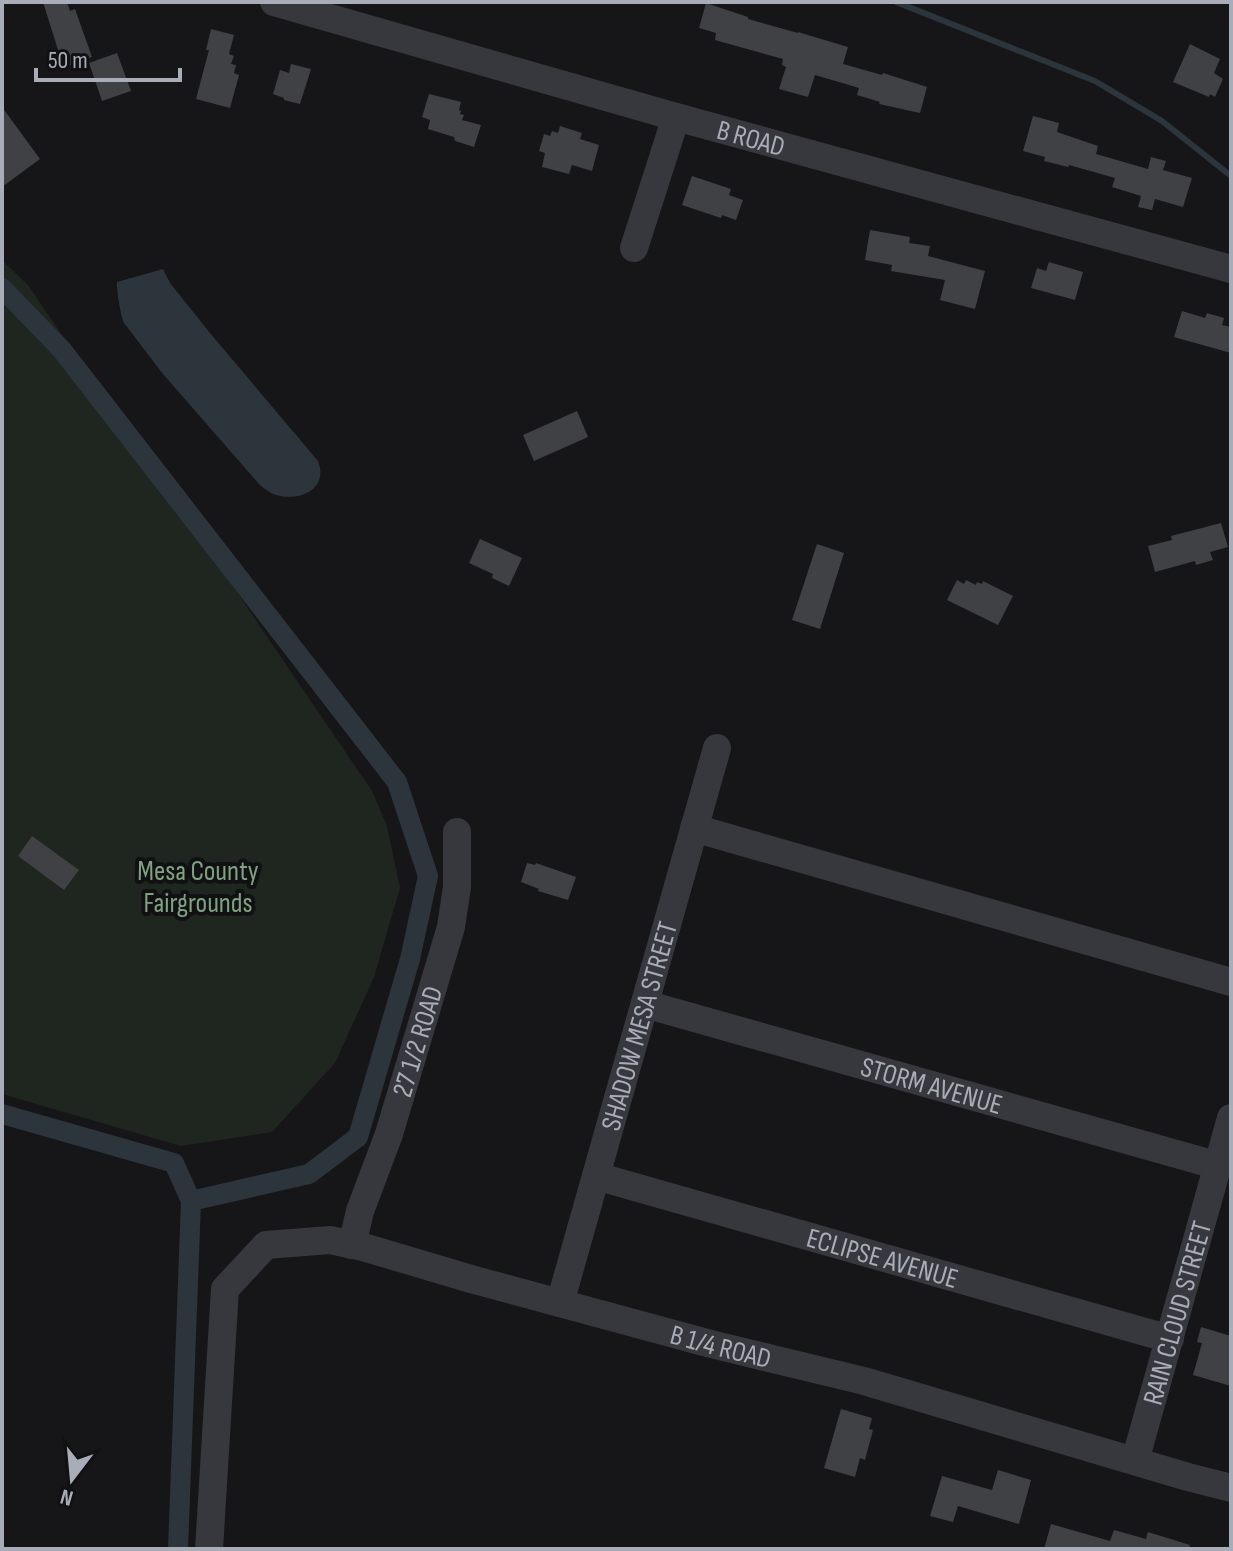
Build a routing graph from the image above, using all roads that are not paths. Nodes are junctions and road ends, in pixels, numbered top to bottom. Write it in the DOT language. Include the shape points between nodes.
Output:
graph roads {
  1 [pos="274,2"];
  2 [pos="676,117"];
  3 [pos="634,248"];
  4 [pos="1231,269"];
  5 [pos="717,748"];
  6 [pos="694,828"];
  7 [pos="457,832"];
  8 [pos="1231,982"];
  9 [pos="645,1004"];
  10 [pos="1231,1118"];
  11 [pos="1219,1166"];
  12 [pos="596,1176"];
  13 [pos="352,1245"];
  14 [pos="560,1303"];
  15 [pos="1170,1339"];
  16 [pos="1135,1461"];
  17 [pos="1231,1488"];
  18 [pos="209,1549"];
  1 -- 2 [label="street, B ROAD"];
  2 -- 3 [label="street"];
  2 -- 4 [label="street, B ROAD"];
  5 -- 6 [label="street, SHADOW MESA STREET"];
  6 -- 8 [label="street"];
  6 -- 9 [label="street, SHADOW MESA STREET"];
  7 -- 13 [label="street, 27 1/2 ROAD" via="451,927"];
  9 -- 11 [label="street, STORM AVENUE"];
  9 -- 12 [label="street, SHADOW MESA STREET"];
  10 -- 11 [label="street, RAIN CLOUD STREET"];
  11 -- 15 [label="street, RAIN CLOUD STREET"];
  12 -- 14 [label="street, SHADOW MESA STREET"];
  12 -- 15 [label="street, ECLIPSE AVENUE"];
  13 -- 14 [label="street, B 1/4 ROAD"];
  13 -- 18 [label="street, B 1/4 ROAD" via="330,1240 266,1245 225,1289"];
  14 -- 16 [label="street, B 1/4 ROAD" via="864,1381"];
  15 -- 16 [label="street, RAIN CLOUD STREET"];
  16 -- 17 [label="street, B 1/4 ROAD"];
}
